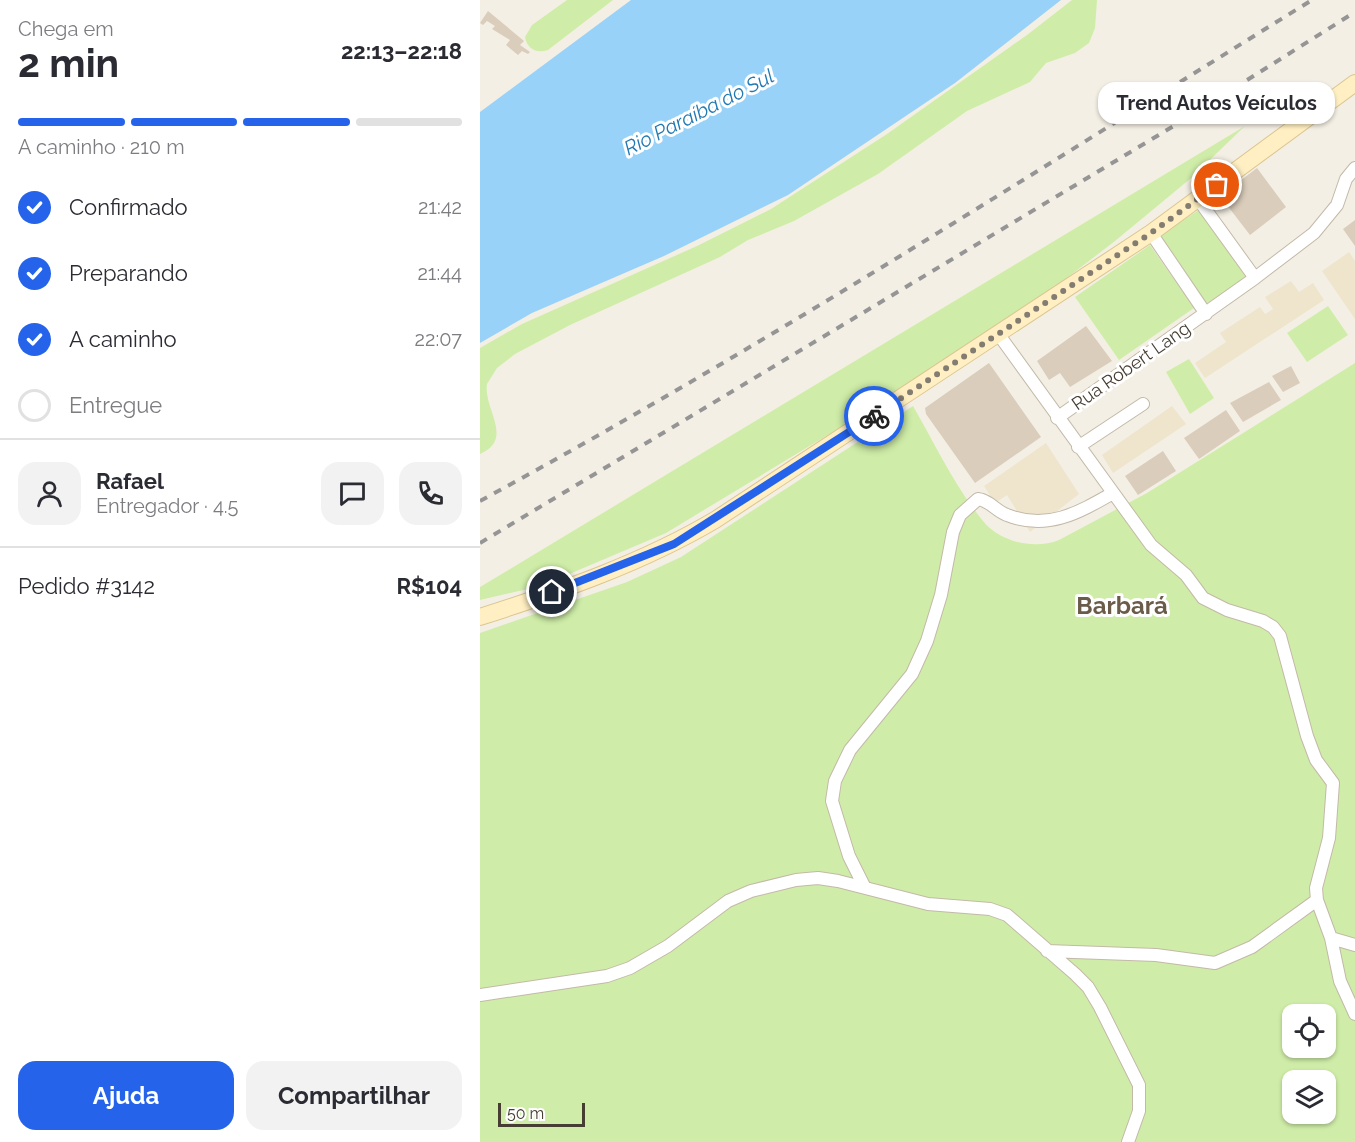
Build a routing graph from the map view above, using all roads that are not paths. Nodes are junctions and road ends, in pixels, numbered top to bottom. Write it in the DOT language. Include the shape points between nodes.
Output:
graph roads {
  1 [pos="1355,83"];
  2 [pos="1355,168"];
  3 [pos="1198,200"];
  4 [pos="1151,233"];
  5 [pos="1255,278"];
  6 [pos="1206,314"];
  7 [pos="999,335"];
  8 [pos="1143,404"];
  9 [pos="1057,418"];
  10 [pos="1078,447"];
  11 [pos="1116,497"];
  12 [pos="480,617"];
  13 [pos="864,886"];
  14 [pos="1317,900"];
  15 [pos="1331,938"];
  16 [pos="1353,949"];
  17 [pos="1047,951"];
  18 [pos="480,995"];
  19 [pos="1355,1014"];
  20 [pos="1128,1142"];
  1 -- 3 [label="main road"];
  2 -- 5 [label="street, Rua Robert Lang" via="1323,224"];
  3 -- 4 [label="main road"];
  3 -- 5 [label="street"];
  4 -- 6 [label="street"];
  4 -- 7 [label="main road"];
  5 -- 6 [label="street, Rua Robert Lang"];
  6 -- 9 [label="street, Rua Robert Lang"];
  7 -- 9 [label="street"];
  7 -- 12 [label="main road" via="674,544 622,567"];
  8 -- 10 [label="street"];
  9 -- 10 [label="street"];
  10 -- 11 [label="street"];
  11 -- 13 [label="street" via="1055,521 1020,519 978,499 960,514 941,595 912,674 850,750 835,781 832,801 849,856"];
  11 -- 14 [label="street" via="1151,545 1186,575 1203,598 1263,621 1280,636 1307,736 1316,760 1333,783 1329,838 1316,888"];
  13 -- 17 [label="street" via="928,904 990,909 1006,915"];
  13 -- 18 [label="street" via="818,878 759,888 728,901 668,946 630,968 608,976"];
  14 -- 15 [label="street"];
  14 -- 17 [label="street" via="1252,947 1215,963"];
  15 -- 16 [label="street"];
  15 -- 19 [label="street" via="1340,981"];
  17 -- 20 [label="street" via="1088,987 1134,1071 1140,1098"];
}
